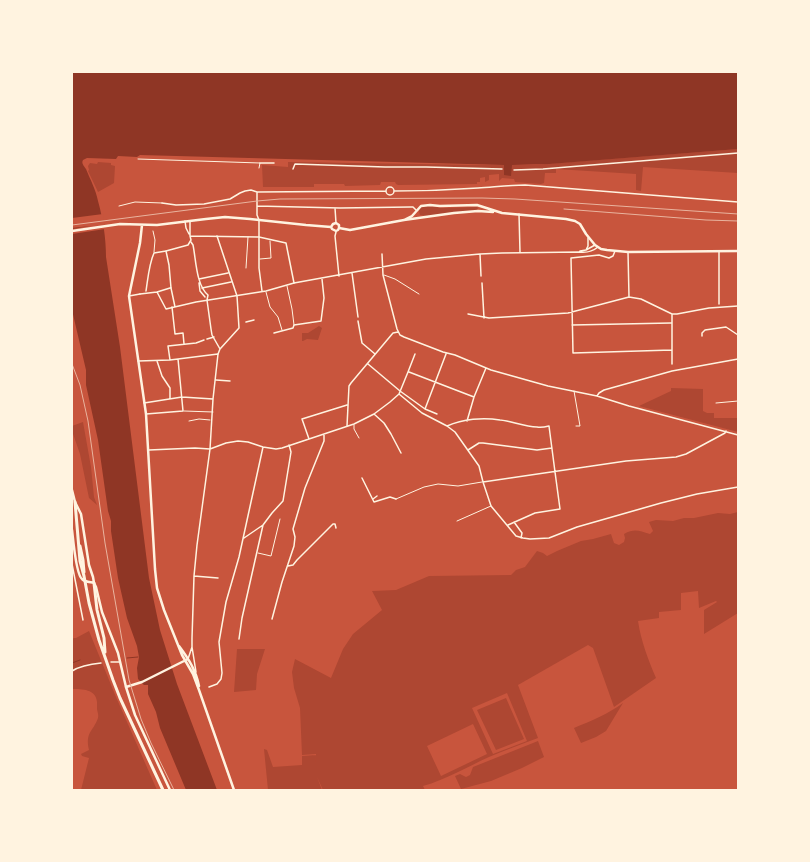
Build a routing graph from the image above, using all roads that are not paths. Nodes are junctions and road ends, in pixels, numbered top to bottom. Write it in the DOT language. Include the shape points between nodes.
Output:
graph roads {
  1 [pos="738,153"];
  2 [pos="138,160"];
  3 [pos="260,162"];
  4 [pos="274,163"];
  5 [pos="260,168"];
  6 [pos="293,169"];
  7 [pos="502,169"];
  8 [pos="514,170"];
  9 [pos="386,191"];
  10 [pos="394,191"];
  11 [pos="257,192"];
  12 [pos="738,202"];
  13 [pos="162,203"];
  14 [pos="477,205"];
  15 [pos="119,206"];
  16 [pos="257,206"];
  17 [pos="336,208"];
  18 [pos="417,210"];
  19 [pos="478,211"];
  20 [pos="496,212"];
  21 [pos="519,214"];
  22 [pos="423,218"];
  23 [pos="259,220"];
  24 [pos="404,220"];
  25 [pos="185,221"];
  26 [pos="190,221"];
  27 [pos="336,223"];
  28 [pos="142,225"];
  29 [pos="331,227"];
  30 [pos="339,228"];
  31 [pos="72,231"];
  32 [pos="153,231"];
  33 [pos="336,231"];
  34 [pos="190,236"];
  35 [pos="217,236"];
  36 [pos="248,237"];
  37 [pos="259,237"];
  38 [pos="588,237"];
  39 [pos="270,240"];
  40 [pos="191,242"];
  41 [pos="596,246"];
  42 [pos="586,250"];
  43 [pos="166,251"];
  44 [pos="615,251"];
  45 [pos="719,251"];
  46 [pos="738,251"];
  47 [pos="520,252"];
  48 [pos="579,252"];
  49 [pos="628,252"];
  50 [pos="154,253"];
  51 [pos="382,254"];
  52 [pos="480,254"];
  53 [pos="259,259"];
  54 [pos="383,267"];
  55 [pos="246,268"];
  56 [pos="229,273"];
  57 [pos="352,273"];
  58 [pos="383,275"];
  59 [pos="339,276"];
  60 [pos="481,276"];
  61 [pos="199,279"];
  62 [pos="322,279"];
  63 [pos="200,282"];
  64 [pos="232,282"];
  65 [pos="294,283"];
  66 [pos="482,283"];
  67 [pos="286,285"];
  68 [pos="171,288"];
  69 [pos="202,288"];
  70 [pos="266,291"];
  71 [pos="146,292"];
  72 [pos="156,292"];
  73 [pos="262,292"];
  74 [pos="419,294"];
  75 [pos="129,296"];
  76 [pos="237,296"];
  77 [pos="205,297"];
  78 [pos="629,297"];
  79 [pos="201,298"];
  80 [pos="207,300"];
  81 [pos="198,302"];
  82 [pos="719,304"];
  83 [pos="738,306"];
  84 [pos="172,307"];
  85 [pos="175,307"];
  86 [pos="572,312"];
  87 [pos="468,314"];
  88 [pos="672,314"];
  89 [pos="358,316"];
  90 [pos="484,318"];
  91 [pos="254,320"];
  92 [pos="358,321"];
  93 [pos="246,322"];
  94 [pos="294,324"];
  95 [pos="671,324"];
  96 [pos="572,325"];
  97 [pos="283,331"];
  98 [pos="398,332"];
  99 [pos="274,333"];
  100 [pos="738,335"];
  101 [pos="702,336"];
  102 [pos="214,337"];
  103 [pos="207,339"];
  104 [pos="204,340"];
  105 [pos="184,344"];
  106 [pos="220,349"];
  107 [pos="672,350"];
  108 [pos="218,354"];
  109 [pos="375,354"];
  110 [pos="415,354"];
  111 [pos="446,354"];
  112 [pos="178,359"];
  113 [pos="157,360"];
  114 [pos="170,360"];
  115 [pos="738,360"];
  116 [pos="138,361"];
  117 [pos="368,364"];
  118 [pos="672,364"];
  119 [pos="486,368"];
  120 [pos="408,372"];
  121 [pos="215,380"];
  122 [pos="230,381"];
  123 [pos="435,382"];
  124 [pos="400,391"];
  125 [pos="574,391"];
  126 [pos="399,394"];
  127 [pos="597,396"];
  128 [pos="182,397"];
  129 [pos="474,397"];
  130 [pos="170,399"];
  131 [pos="213,399"];
  132 [pos="738,401"];
  133 [pos="144,403"];
  134 [pos="716,403"];
  135 [pos="348,405"];
  136 [pos="424,409"];
  137 [pos="183,411"];
  138 [pos="213,412"];
  139 [pos="146,414"];
  140 [pos="374,414"];
  141 [pos="437,414"];
  142 [pos="212,420"];
  143 [pos="189,421"];
  144 [pos="466,421"];
  145 [pos="354,424"];
  146 [pos="347,426"];
  147 [pos="447,426"];
  148 [pos="576,426"];
  149 [pos="726,431"];
  150 [pos="324,434"];
  151 [pos="738,435"];
  152 [pos="359,438"];
  153 [pos="308,439"];
  154 [pos="289,445"];
  155 [pos="263,447"];
  156 [pos="552,448"];
  157 [pos="210,449"];
  158 [pos="149,450"];
  159 [pos="468,450"];
  160 [pos="401,454"];
  161 [pos="555,472"];
  162 [pos="362,478"];
  163 [pos="483,482"];
  164 [pos="738,487"];
  165 [pos="72,490"];
  166 [pos="377,496"];
  167 [pos="72,498"];
  168 [pos="373,499"];
  169 [pos="396,499"];
  170 [pos="75,502"];
  171 [pos="491,506"];
  172 [pos="280,519"];
  173 [pos="457,521"];
  174 [pos="514,522"];
  175 [pos="262,525"];
  176 [pos="508,525"];
  177 [pos="336,528"];
  178 [pos="72,530"];
  179 [pos="73,538"];
  180 [pos="244,538"];
  181 [pos="521,538"];
  182 [pos="257,552"];
  183 [pos="72,564"];
  184 [pos="288,566"];
  185 [pos="194,576"];
  186 [pos="218,578"];
  187 [pos="94,583"];
  188 [pos="272,619"];
  189 [pos="83,620"];
  190 [pos="240,639"];
  191 [pos="176,640"];
  192 [pos="192,648"];
  193 [pos="186,651"];
  194 [pos="193,654"];
  195 [pos="105,658"];
  196 [pos="186,660"];
  197 [pos="111,662"];
  198 [pos="120,662"];
  199 [pos="101,663"];
  200 [pos="72,671"];
  201 [pos="196,674"];
  202 [pos="126,687"];
  203 [pos="209,687"];
  204 [pos="199,690"];
  205 [pos="163,790"];
  206 [pos="170,790"];
  207 [pos="234,790"];
  1 -- 8 [label="street"];
  2 -- 3 [label="lane"];
  3 -- 4 [label="street"];
  3 -- 5 [label="lane"];
  6 -- 7 [label="street" via="295,164"];
  9 -- 10 [label="street" via="390,187"];
  9 -- 10 [label="street" via="389,195"];
  9 -- 11 [label="street"];
  10 -- 12 [label="street" via="520,185"];
  11 -- 13 [label="street" via="245,191 230,199 204,204"];
  11 -- 16 [label="street"];
  13 -- 15 [label="lane" via="135,202"];
  14 -- 18 [label="main road" via="425,205"];
  14 -- 19 [label="main road" via="480,209"];
  14 -- 20 [label="main road"];
  16 -- 17 [label="street"];
  16 -- 23 [label="street"];
  17 -- 18 [label="street" via="413,207"];
  17 -- 27 [label="street"];
  18 -- 22 [label="main road" via="418,217"];
  18 -- 24 [label="main road"];
  19 -- 20 [label="main road"];
  19 -- 22 [label="main road"];
  20 -- 21 [label="main road"];
  21 -- 38 [label="main road" via="575,220"];
  21 -- 47 [label="street"];
  22 -- 24 [label="main road"];
  23 -- 26 [label="main road" via="225,217"];
  23 -- 29 [label="main road"];
  23 -- 37 [label="street"];
  24 -- 30 [label="main road" via="350,230"];
  25 -- 26 [label="main road"];
  25 -- 28 [label="main road"];
  25 -- 34 [label="street"];
  26 -- 34 [label="street"];
  27 -- 29 [label="main road"];
  27 -- 30 [label="main road"];
  28 -- 31 [label="main road" via="126,224"];
  28 -- 75 [label="main road"];
  29 -- 33 [label="main road"];
  30 -- 33 [label="main road"];
  32 -- 50 [label="lane"];
  33 -- 59 [label="street"];
  34 -- 35 [label="street"];
  34 -- 40 [label="street"];
  35 -- 36 [label="street"];
  35 -- 56 [label="street"];
  36 -- 37 [label="street"];
  36 -- 55 [label="lane"];
  37 -- 39 [label="street"];
  37 -- 53 [label="street"];
  38 -- 41 [label="main road"];
  38 -- 42 [label="street"];
  39 -- 53 [label="lane" via="271,258"];
  39 -- 65 [label="street" via="286,243"];
  40 -- 43 [label="street" via="188,246"];
  40 -- 61 [label="street"];
  41 -- 42 [label="street"];
  41 -- 44 [label="main road"];
  41 -- 48 [label="street" via="594,250"];
  42 -- 48 [label="street"];
  43 -- 50 [label="street"];
  43 -- 68 [label="street"];
  44 -- 49 [label="main road"];
  44 -- 86 [label="street" via="609,258 599,255 571,258"];
  45 -- 46 [label="main road"];
  45 -- 49 [label="main road"];
  45 -- 82 [label="street"];
  47 -- 48 [label="street"];
  47 -- 52 [label="street"];
  49 -- 78 [label="street"];
  50 -- 71 [label="street"];
  51 -- 54 [label="street"];
  52 -- 54 [label="street"];
  52 -- 60 [label="street"];
  53 -- 73 [label="street"];
  54 -- 57 [label="street"];
  54 -- 58 [label="street"];
  56 -- 61 [label="street"];
  56 -- 64 [label="street"];
  57 -- 59 [label="street"];
  57 -- 89 [label="street"];
  58 -- 74 [label="lane"];
  58 -- 98 [label="street"];
  59 -- 62 [label="street"];
  61 -- 63 [label="street"];
  62 -- 65 [label="street"];
  62 -- 94 [label="street" via="324,298 321,321"];
  63 -- 69 [label="street"];
  63 -- 77 [label="street" via="200,291"];
  64 -- 69 [label="street"];
  64 -- 76 [label="street"];
  65 -- 67 [label="street"];
  66 -- 90 [label="street"];
  67 -- 70 [label="street"];
  67 -- 94 [label="lane"];
  68 -- 72 [label="street"];
  68 -- 85 [label="street"];
  69 -- 80 [label="street" via="208,295"];
  70 -- 73 [label="street"];
  70 -- 97 [label="lane" via="270,307 278,317"];
  71 -- 72 [label="street"];
  71 -- 75 [label="street"];
  72 -- 84 [label="street" via="166,309"];
  73 -- 76 [label="street"];
  75 -- 116 [label="main road"];
  76 -- 80 [label="street"];
  76 -- 106 [label="street" via="239,328"];
  77 -- 79 [label="street"];
  77 -- 81 [label="street"];
  78 -- 86 [label="street"];
  78 -- 88 [label="street" via="641,299"];
  80 -- 81 [label="street"];
  80 -- 102 [label="street"];
  81 -- 85 [label="street"];
  83 -- 88 [label="street"];
  84 -- 85 [label="street"];
  84 -- 105 [label="street" via="175,334 183,333"];
  86 -- 90 [label="street"];
  86 -- 96 [label="street"];
  87 -- 90 [label="street"];
  88 -- 95 [label="street"];
  91 -- 93 [label="street"];
  92 -- 109 [label="street" via="362,343"];
  94 -- 97 [label="street" via="293,328"];
  95 -- 96 [label="street"];
  95 -- 107 [label="street"];
  96 -- 107 [label="street" via="573,353"];
  97 -- 99 [label="street"];
  98 -- 109 [label="street" via="393,333"];
  98 -- 111 [label="street" via="404,337"];
  100 -- 101 [label="street" via="723,327 705,330"];
  102 -- 103 [label="street"];
  102 -- 106 [label="street"];
  104 -- 105 [label="street"];
  105 -- 114 [label="street" via="168,346"];
  106 -- 108 [label="street"];
  107 -- 118 [label="street"];
  108 -- 112 [label="street"];
  108 -- 121 [label="street"];
  109 -- 117 [label="street"];
  110 -- 120 [label="street"];
  111 -- 119 [label="street" via="455,355"];
  111 -- 123 [label="street"];
  112 -- 114 [label="street"];
  112 -- 128 [label="street"];
  113 -- 114 [label="street"];
  113 -- 116 [label="street"];
  113 -- 130 [label="street" via="162,376 170,388"];
  115 -- 127 [label="street" via="672,371 604,390"];
  116 -- 133 [label="main road"];
  117 -- 124 [label="street"];
  117 -- 135 [label="street" via="349,386"];
  119 -- 125 [label="street"];
  119 -- 129 [label="street"];
  120 -- 123 [label="street"];
  120 -- 124 [label="street"];
  121 -- 122 [label="street"];
  121 -- 131 [label="street"];
  123 -- 129 [label="street"];
  123 -- 136 [label="street"];
  124 -- 126 [label="street"];
  124 -- 136 [label="street"];
  125 -- 127 [label="street"];
  125 -- 148 [label="lane" via="580,426"];
  126 -- 140 [label="street"];
  126 -- 147 [label="street" via="422,413"];
  127 -- 149 [label="street"];
  128 -- 130 [label="street"];
  128 -- 131 [label="street"];
  128 -- 137 [label="street"];
  129 -- 144 [label="street"];
  130 -- 133 [label="street"];
  131 -- 138 [label="street"];
  132 -- 134 [label="lane"];
  133 -- 139 [label="main road"];
  135 -- 146 [label="street"];
  135 -- 153 [label="street" via="302,419"];
  136 -- 141 [label="street"];
  137 -- 138 [label="lane"];
  137 -- 139 [label="street"];
  138 -- 142 [label="street"];
  139 -- 158 [label="main road"];
  140 -- 145 [label="street"];
  140 -- 160 [label="street" via="384,423"];
  142 -- 143 [label="lane"];
  142 -- 157 [label="street"];
  144 -- 147 [label="street"];
  144 -- 156 [label="street" via="488,418 537,427 549,426"];
  145 -- 146 [label="street"];
  145 -- 152 [label="lane"];
  146 -- 150 [label="street"];
  147 -- 159 [label="street" via="455,432"];
  149 -- 151 [label="street"];
  149 -- 161 [label="street" via="725,434 676,457"];
  150 -- 153 [label="street"];
  150 -- 184 [label="street" via="324,441 305,488 293,528 294,546"];
  153 -- 154 [label="street"];
  154 -- 155 [label="street" via="276,449"];
  154 -- 175 [label="street" via="291,452 283,501"];
  155 -- 157 [label="street" via="238,441"];
  155 -- 180 [label="street"];
  156 -- 159 [label="street" via="537,450 479,443"];
  156 -- 161 [label="street"];
  157 -- 158 [label="street"];
  157 -- 185 [label="street"];
  158 -- 191 [label="main road" via="155,569 164,610"];
  159 -- 163 [label="street" via="479,466"];
  161 -- 163 [label="street"];
  161 -- 174 [label="street" via="560,509 535,513"];
  162 -- 168 [label="street"];
  163 -- 169 [label="lane" via="458,486 438,484"];
  163 -- 171 [label="street"];
  164 -- 181 [label="street" via="698,494 576,527 549,538"];
  165 -- 170 [label="main road"];
  166 -- 168 [label="street"];
  167 -- 170 [label="main road"];
  168 -- 169 [label="street" via="374,502 390,497"];
  170 -- 187 [label="main road" via="81,514 87,558"];
  170 -- 195 [label="highway" via="80,561"];
  171 -- 173 [label="lane"];
  171 -- 176 [label="street"];
  172 -- 182 [label="lane" via="271,556"];
  174 -- 176 [label="street"];
  174 -- 181 [label="street" via="522,533"];
  175 -- 180 [label="street"];
  175 -- 182 [label="street"];
  176 -- 181 [label="street" via="516,536"];
  177 -- 184 [label="street" via="333,524 298,560"];
  178 -- 179 [label="main road"];
  179 -- 187 [label="main road" via="79,576 82,580"];
  180 -- 203 [label="street" via="226,602 219,642 221,679"];
  182 -- 190 [label="street" via="242,618"];
  183 -- 189 [label="street"];
  184 -- 188 [label="street"];
  185 -- 186 [label="street"];
  185 -- 192 [label="street"];
  187 -- 195 [label="highway"];
  187 -- 198 [label="main road"];
  191 -- 193 [label="main road"];
  191 -- 196 [label="main road"];
  192 -- 193 [label="street"];
  192 -- 194 [label="street"];
  192 -- 196 [label="street"];
  193 -- 196 [label="main road"];
  194 -- 196 [label="street"];
  194 -- 201 [label="street"];
  195 -- 205 [label="highway" via="127,714"];
  196 -- 201 [label="main road"];
  196 -- 202 [label="main road"];
  196 -- 204 [label="main road"];
  197 -- 198 [label="street"];
  198 -- 202 [label="main road"];
  199 -- 200 [label="street"];
  201 -- 204 [label="main road"];
  202 -- 206 [label="main road" via="135,715"];
  204 -- 207 [label="main road"];
}
